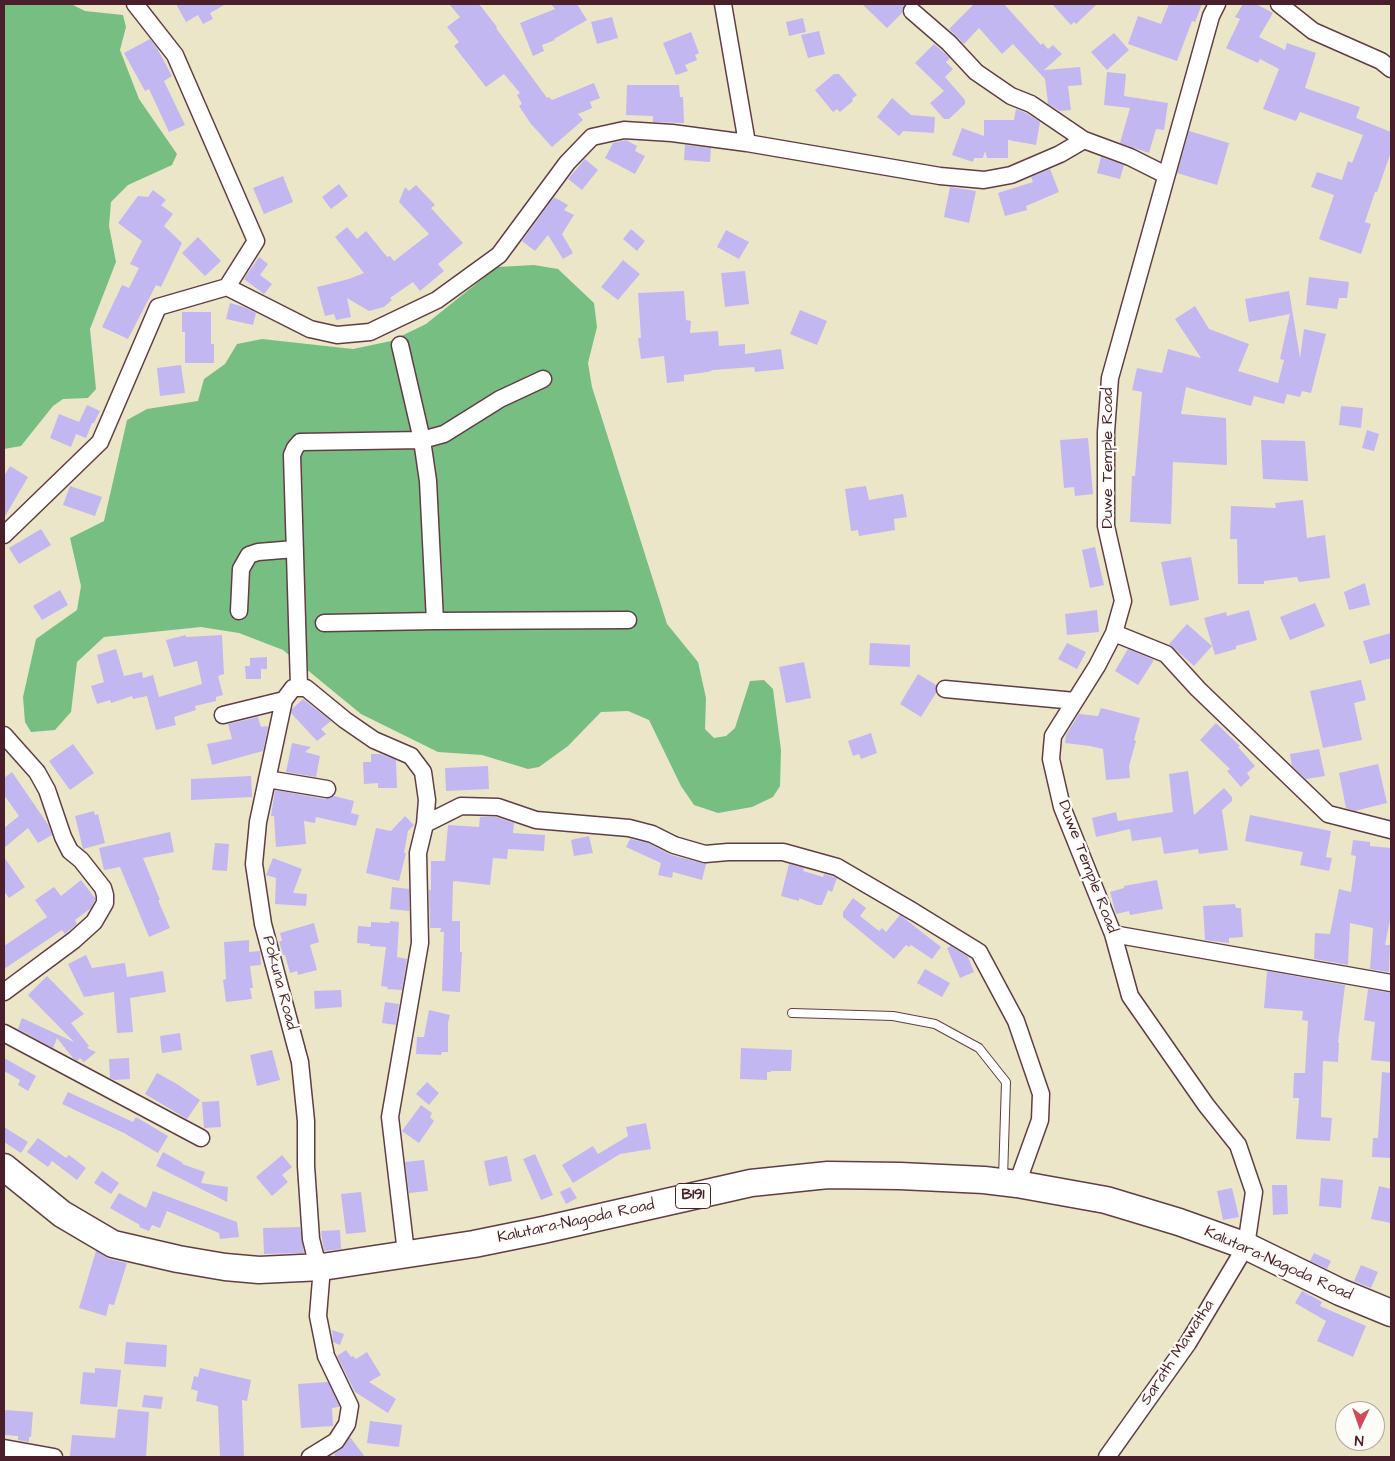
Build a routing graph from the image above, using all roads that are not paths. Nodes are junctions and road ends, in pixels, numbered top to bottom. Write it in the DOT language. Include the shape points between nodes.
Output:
graph roads {
  1 [pos="135,4"];
  2 [pos="723,4"];
  3 [pos="1216,4"];
  4 [pos="1279,4"];
  5 [pos="912,11"];
  6 [pos="1391,68"];
  7 [pos="1084,140"];
  8 [pos="747,142"];
  9 [pos="1166,175"];
  10 [pos="227,287"];
  11 [pos="400,345"];
  12 [pos="542,379"];
  13 [pos="422,440"];
  14 [pos="4,535"];
  15 [pos="295,549"];
  16 [pos="239,611"];
  17 [pos="628,620"];
  18 [pos="435,621"];
  19 [pos="324,623"];
  20 [pos="1114,633"];
  21 [pos="299,687"];
  22 [pos="945,689"];
  23 [pos="284,700"];
  24 [pos="1075,702"];
  25 [pos="223,715"];
  26 [pos="4,735"];
  27 [pos="267,780"];
  28 [pos="327,789"];
  29 [pos="424,824"];
  30 [pos="1391,830"];
  31 [pos="1113,934"];
  32 [pos="1391,984"];
  33 [pos="4,992"];
  34 [pos="792,1014"];
  35 [pos="4,1033"];
  36 [pos="201,1138"];
  37 [pos="4,1167"];
  38 [pos="1010,1184"];
  39 [pos="1246,1246"];
  40 [pos="406,1253"];
  41 [pos="322,1267"];
  42 [pos="1391,1313"];
  43 [pos="4,1448"];
  44 [pos="54,1457"];
  45 [pos="310,1457"];
  46 [pos="1107,1457"];
  1 -- 10 [label="street" via="175,55 256,241"];
  2 -- 8 [label="street"];
  3 -- 9 [label="street, Duwe Temple Road"];
  4 -- 6 [label="street" via="1313,32"];
  5 -- 7 [label="street" via="976,72 1011,96 1032,104"];
  7 -- 8 [label="street" via="1060,154 1011,174 984,180 940,176"];
  7 -- 9 [label="street"];
  8 -- 10 [label="street" via="624,130 592,136 567,163 498,255 437,300 370,332 337,335 310,329"];
  9 -- 20 [label="street, Duwe Temple Road" via="1110,378 1106,432 1106,526 1123,601"];
  10 -- 14 [label="street" via="158,308 100,442"];
  11 -- 13 [label="street"];
  12 -- 13 [label="street" via="500,399 444,434"];
  13 -- 15 [label="street" via="300,442 292,455"];
  13 -- 18 [label="street" via="428,481"];
  15 -- 16 [label="street" via="249,555 241,569"];
  15 -- 21 [label="street"];
  17 -- 18 [label="street"];
  18 -- 19 [label="street"];
  20 -- 24 [label="street, Duwe Temple Road"];
  20 -- 30 [label="street" via="1166,654 1328,814"];
  21 -- 23 [label="street" via="293,688"];
  21 -- 29 [label="street" via="306,688 374,740 411,756 423,772 427,800"];
  22 -- 24 [label="street"];
  23 -- 25 [label="street"];
  23 -- 27 [label="street, Pokuna Road"];
  24 -- 31 [label="street, Duwe Temple Road" via="1053,736 1051,759 1062,807"];
  26 -- 33 [label="street" via="37,772 70,851 81,860 106,895 94,922"];
  27 -- 28 [label="street"];
  27 -- 41 [label="street, Pokuna Road" via="254,864 263,924 300,1062 311,1239"];
  29 -- 38 [label="street" via="461,806 498,807 536,820 629,828 705,854 783,852 837,867 914,912 979,952 1016,1021 1041,1094 1040,1120"];
  29 -- 40 [label="street" via="418,853 420,943 390,1117"];
  31 -- 32 [label="street"];
  31 -- 39 [label="street, Duwe Temple Road" via="1130,996 1238,1145 1254,1192"];
  34 -- 38 [label="lane" via="893,1016 935,1024 979,1048 1006,1082"];
  35 -- 36 [label="street"];
  37 -- 41 [label="main road, Kalutara-Nagoda Road / B191" via="62,1214 113,1244 225,1267 259,1270"];
  38 -- 39 [label="main road, Kalutara-Nagoda Road / B191" via="1106,1200"];
  38 -- 40 [label="main road, Kalutara-Nagoda Road / B191" via="900,1176 837,1176 751,1183 534,1232"];
  39 -- 42 [label="main road, Kalutara-Nagoda Road / B191"];
  39 -- 46 [label="street, Sarath Mawatha" via="1188,1343"];
  40 -- 41 [label="main road, Kalutara-Nagoda Road / B191"];
  41 -- 45 [label="street" via="318,1316 326,1356 350,1406 347,1424 336,1441"];
  43 -- 44 [label="street"];
}
